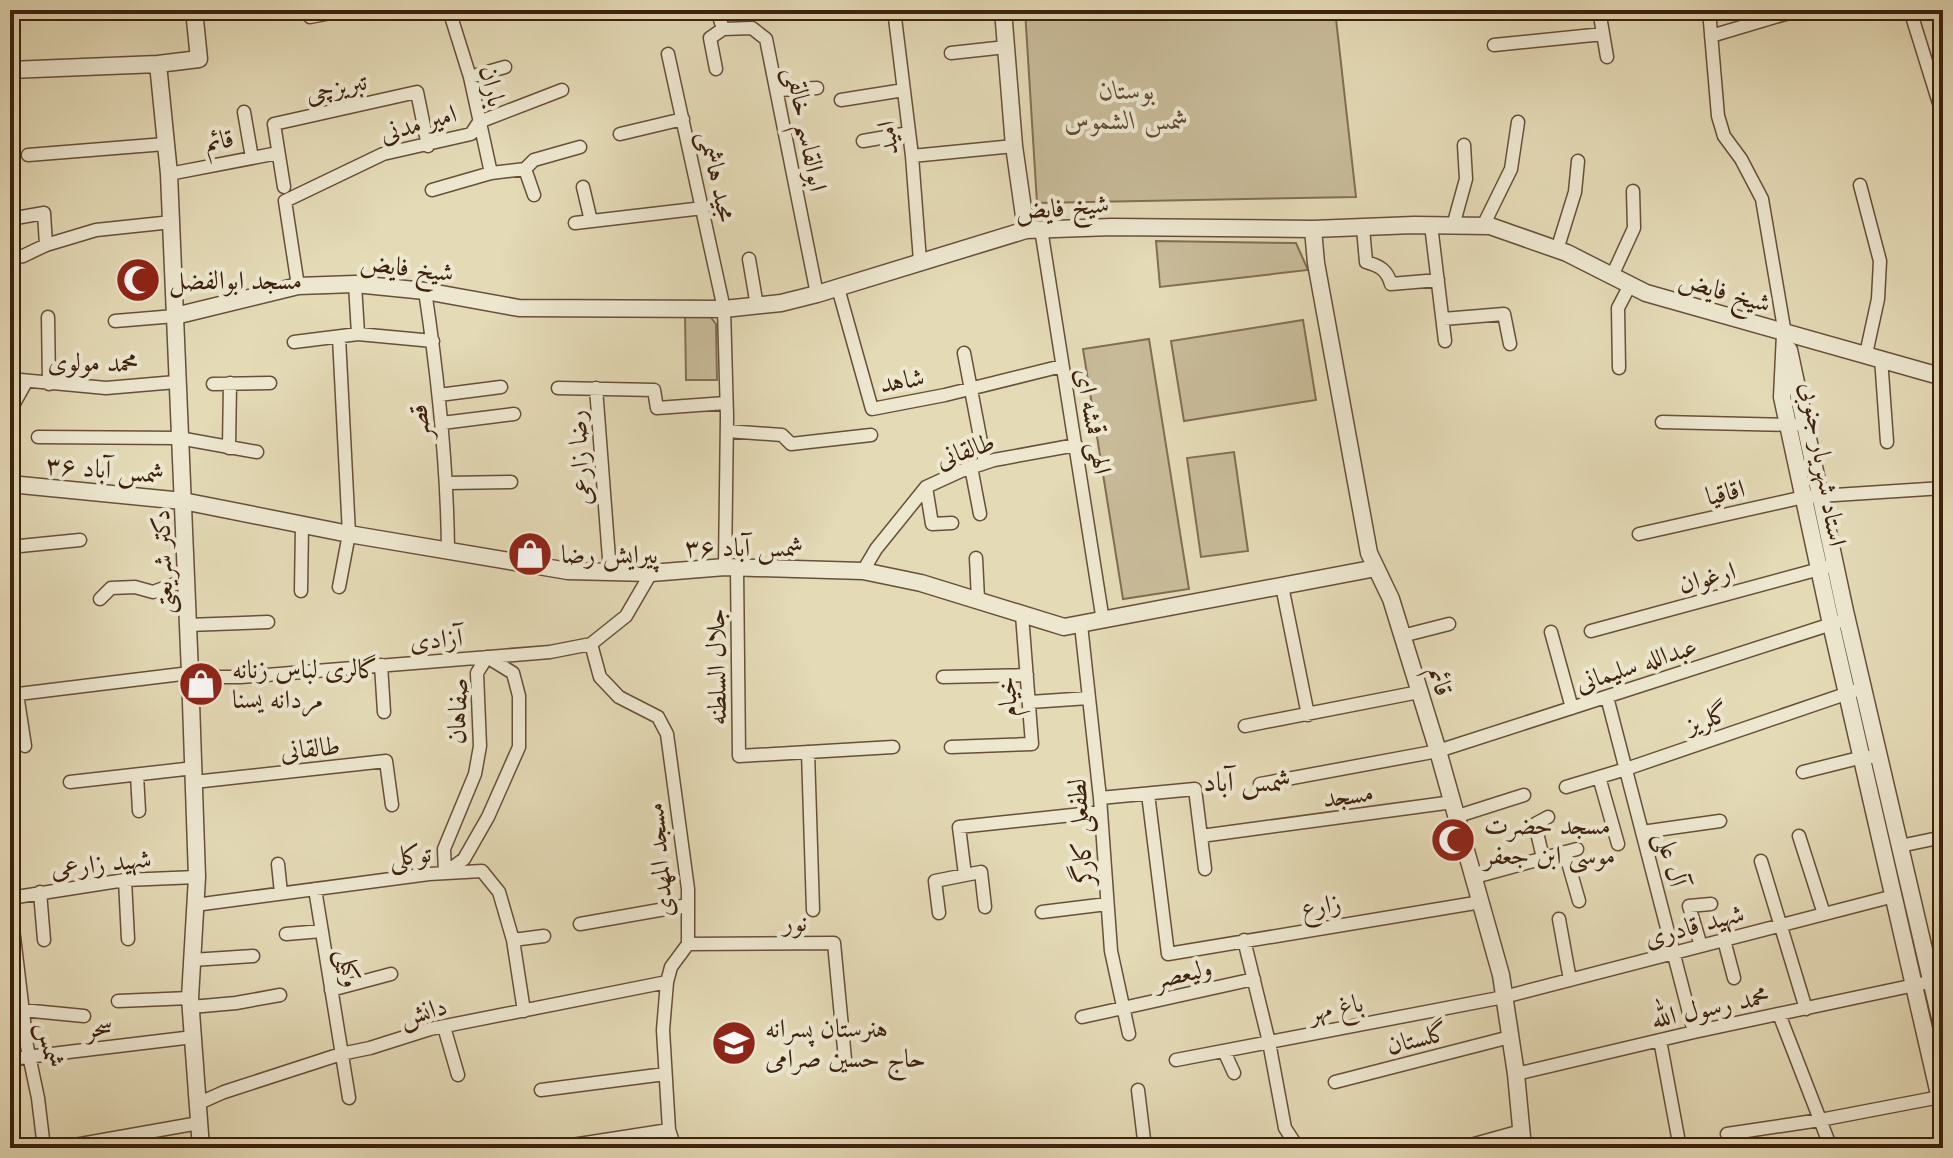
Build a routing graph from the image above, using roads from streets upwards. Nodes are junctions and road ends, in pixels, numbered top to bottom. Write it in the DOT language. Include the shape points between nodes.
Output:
graph roads {
  1 [pos="194,10"];
  2 [pos="346,10"];
  3 [pos="449,10"];
  4 [pos="717,10"];
  5 [pos="894,10"];
  6 [pos="1003,10"];
  7 [pos="1599,10"];
  8 [pos="1709,10"];
  9 [pos="1808,10"];
  10 [pos="1910,10"];
  11 [pos="1785,12"];
  12 [pos="310,17"];
  13 [pos="723,29"];
  14 [pos="1603,34"];
  15 [pos="1711,36"];
  16 [pos="1494,45"];
  17 [pos="1006,47"];
  18 [pos="951,53"];
  19 [pos="668,54"];
  20 [pos="1607,57"];
  21 [pos="158,64"];
  22 [pos="505,67"];
  23 [pos="716,69"];
  24 [pos="10,70"];
  25 [pos="470,77"];
  26 [pos="817,88"];
  27 [pos="562,90"];
  28 [pos="777,90"];
  29 [pos="904,90"];
  30 [pos="841,100"];
  31 [pos="244,112"];
  32 [pos="1943,116"];
  33 [pos="683,119"];
  34 [pos="479,122"];
  35 [pos="1518,122"];
  36 [pos="909,133"];
  37 [pos="620,134"];
  38 [pos="863,141"];
  39 [pos="165,144"];
  40 [pos="1464,145"];
  41 [pos="428,146"];
  42 [pos="1014,146"];
  43 [pos="580,147"];
  44 [pos="278,153"];
  45 [pos="28,155"];
  46 [pos="912,156"];
  47 [pos="252,158"];
  48 [pos="1578,161"];
  49 [pos="525,169"];
  50 [pos="491,173"];
  51 [pos="169,174"];
  52 [pos="1860,185"];
  53 [pos="583,187"];
  54 [pos="432,190"];
  55 [pos="1633,191"];
  56 [pos="284,194"];
  57 [pos="534,195"];
  58 [pos="703,208"];
  59 [pos="10,219"];
  60 [pos="591,221"];
  61 [pos="172,222"];
  62 [pos="575,223"];
  63 [pos="1431,225"];
  64 [pos="1453,226"];
  65 [pos="1483,226"];
  66 [pos="1363,228"];
  67 [pos="1033,229"];
  68 [pos="1313,229"];
  69 [pos="46,245"];
  70 [pos="1557,250"];
  71 [pos="10,258"];
  72 [pos="749,259"];
  73 [pos="920,261"];
  74 [pos="1612,276"];
  75 [pos="1438,280"];
  76 [pos="355,284"];
  77 [pos="1630,285"];
  78 [pos="298,286"];
  79 [pos="838,288"];
  80 [pos="425,291"];
  81 [pos="817,294"];
  82 [pos="757,306"];
  83 [pos="724,309"];
  84 [pos="175,316"];
  85 [pos="48,317"];
  86 [pos="1443,319"];
  87 [pos="115,321"];
  88 [pos="358,334"];
  89 [pos="1785,334"];
  90 [pos="339,337"];
  91 [pos="433,341"];
  92 [pos="1445,341"];
  93 [pos="294,342"];
  94 [pos="1510,344"];
  95 [pos="964,353"];
  96 [pos="1874,356"];
  97 [pos="1062,366"];
  98 [pos="1619,368"];
  99 [pos="1943,377"];
  100 [pos="10,379"];
  101 [pos="26,382"];
  102 [pos="176,382"];
  103 [pos="230,383"];
  104 [pos="270,383"];
  105 [pos="49,384"];
  106 [pos="213,384"];
  107 [pos="501,387"];
  108 [pos="558,388"];
  109 [pos="596,388"];
  110 [pos="970,388"];
  111 [pos="439,395"];
  112 [pos="726,403"];
  113 [pos="12,407"];
  114 [pos="514,414"];
  115 [pos="1662,422"];
  116 [pos="442,423"];
  117 [pos="1788,425"];
  118 [pos="1806,425"];
  119 [pos="727,431"];
  120 [pos="871,435"];
  121 [pos="38,437"];
  122 [pos="179,438"];
  123 [pos="1887,442"];
  124 [pos="1076,445"];
  125 [pos="229,448"];
  126 [pos="257,452"];
  127 [pos="985,463"];
  128 [pos="971,467"];
  129 [pos="511,482"];
  130 [pos="447,483"];
  131 [pos="10,484"];
  132 [pos="926,487"];
  133 [pos="1943,488"];
  134 [pos="1812,495"];
  135 [pos="183,501"];
  136 [pos="980,514"];
  137 [pos="952,523"];
  138 [pos="302,525"];
  139 [pos="349,534"];
  140 [pos="1639,534"];
  141 [pos="80,540"];
  142 [pos="10,547"];
  143 [pos="448,549"];
  144 [pos="976,558"];
  145 [pos="1827,567"];
  146 [pos="731,568"];
  147 [pos="1376,568"];
  148 [pos="863,571"];
  149 [pos="610,572"];
  150 [pos="651,573"];
  151 [pos="186,580"];
  152 [pos="1282,586"];
  153 [pos="339,587"];
  154 [pos="301,591"];
  155 [pos="100,599"];
  156 [pos="978,599"];
  157 [pos="1022,615"];
  158 [pos="1103,621"];
  159 [pos="1839,621"];
  160 [pos="268,622"];
  161 [pos="1449,624"];
  162 [pos="188,625"];
  163 [pos="1081,625"];
  164 [pos="1591,631"];
  165 [pos="1551,632"];
  166 [pos="1402,636"];
  167 [pos="591,644"];
  168 [pos="487,657"];
  169 [pos="381,665"];
  170 [pos="190,675"];
  171 [pos="1027,675"];
  172 [pos="943,677"];
  173 [pos="1855,690"];
  174 [pos="1419,692"];
  175 [pos="14,694"];
  176 [pos="1607,697"];
  177 [pos="1089,698"];
  178 [pos="1030,702"];
  179 [pos="1572,708"];
  180 [pos="384,712"];
  181 [pos="1308,715"];
  182 [pos="1245,726"];
  183 [pos="25,746"];
  184 [pos="893,747"];
  185 [pos="951,747"];
  186 [pos="1438,751"];
  187 [pos="808,752"];
  188 [pos="1871,757"];
  189 [pos="1626,769"];
  190 [pos="1803,772"];
  191 [pos="137,775"];
  192 [pos="194,775"];
  193 [pos="1599,777"];
  194 [pos="70,782"];
  195 [pos="1260,784"];
  196 [pos="1566,787"];
  197 [pos="1148,794"];
  198 [pos="1524,795"];
  199 [pos="1100,798"];
  200 [pos="392,805"];
  201 [pos="1455,809"];
  202 [pos="139,811"];
  203 [pos="1101,812"];
  204 [pos="1548,817"];
  205 [pos="1720,821"];
  206 [pos="1642,832"];
  207 [pos="1201,836"];
  208 [pos="1799,836"];
  209 [pos="1943,837"];
  210 [pos="1618,844"];
  211 [pos="1900,846"];
  212 [pos="1543,858"];
  213 [pos="1761,861"];
  214 [pos="278,864"];
  215 [pos="1205,869"];
  216 [pos="445,873"];
  217 [pos="965,875"];
  218 [pos="197,877"];
  219 [pos="1475,877"];
  220 [pos="125,880"];
  221 [pos="315,889"];
  222 [pos="40,892"];
  223 [pos="281,893"];
  224 [pos="1894,896"];
  225 [pos="10,900"];
  226 [pos="1579,901"];
  227 [pos="1481,902"];
  228 [pos="1107,904"];
  229 [pos="1711,904"];
  230 [pos="195,905"];
  231 [pos="688,905"];
  232 [pos="985,907"];
  233 [pos="813,910"];
  234 [pos="1042,912"];
  235 [pos="939,913"];
  236 [pos="1824,914"];
  237 [pos="1559,919"];
  238 [pos="580,924"];
  239 [pos="1781,925"];
  240 [pos="322,931"];
  241 [pos="286,934"];
  242 [pos="544,936"];
  243 [pos="128,939"];
  244 [pos="44,940"];
  245 [pos="513,940"];
  246 [pos="1244,940"];
  247 [pos="1724,940"];
  248 [pos="688,944"];
  249 [pos="1701,946"];
  250 [pos="1674,953"];
  251 [pos="253,956"];
  252 [pos="192,960"];
  253 [pos="1794,967"];
  254 [pos="14,973"];
  255 [pos="1779,973"];
  256 [pos="391,974"];
  257 [pos="1734,978"];
  258 [pos="1254,979"];
  259 [pos="1570,980"];
  260 [pos="1937,980"];
  261 [pos="667,982"];
  262 [pos="1914,986"];
  263 [pos="331,990"];
  264 [pos="280,995"];
  265 [pos="1504,997"];
  266 [pos="118,1001"];
  267 [pos="191,1003"];
  268 [pos="1122,1009"];
  269 [pos="1806,1009"];
  270 [pos="16,1011"];
  271 [pos="524,1011"];
  272 [pos="1779,1014"];
  273 [pos="84,1016"];
  274 [pos="1082,1017"];
  275 [pos="444,1027"];
  276 [pos="1943,1031"];
  277 [pos="1694,1032"];
  278 [pos="1129,1034"];
  279 [pos="193,1037"];
  280 [pos="1510,1037"];
  281 [pos="1660,1040"];
  282 [pos="1269,1042"];
  283 [pos="1224,1051"];
  284 [pos="341,1054"];
  285 [pos="30,1057"];
  286 [pos="10,1059"];
  287 [pos="845,1059"];
  288 [pos="1176,1060"];
  289 [pos="1234,1073"];
  290 [pos="665,1074"];
  291 [pos="1516,1074"];
  292 [pos="458,1075"];
  293 [pos="1335,1082"];
  294 [pos="541,1090"];
  295 [pos="1138,1090"];
  296 [pos="349,1098"];
  297 [pos="197,1104"];
  298 [pos="1941,1104"];
  299 [pos="1820,1120"];
  300 [pos="199,1123"];
  301 [pos="669,1130"];
  302 [pos="1521,1131"];
  303 [pos="1727,1134"];
  304 [pos="111,1143"];
  305 [pos="84,1145"];
  306 [pos="44,1148"];
  307 [pos="58,1148"];
  308 [pos="201,1148"];
  309 [pos="553,1148"];
  310 [pos="675,1148"];
  311 [pos="1145,1148"];
  312 [pos="1298,1148"];
  313 [pos="1460,1148"];
  314 [pos="1523,1148"];
  315 [pos="1680,1148"];
  316 [pos="1831,1148"];
  1 -- 21 [label="street" via="199,59"];
  2 -- 12 [label="street"];
  3 -- 25 [label="street, باران"];
  4 -- 13 [label="street"];
  5 -- 29 [label="street, امید"];
  6 -- 17 [label="street"];
  7 -- 14 [label="street"];
  8 -- 15 [label="street"];
  9 -- 11 [label="street"];
  10 -- 32 [label="street"];
  11 -- 15 [label="street"];
  13 -- 23 [label="street" via="710,38"];
  13 -- 28 [label="street, ابوالقاسم خالقی" via="752,28 766,39"];
  14 -- 16 [label="street"];
  14 -- 20 [label="street"];
  15 -- 89 [label="street" via="1718,116 1724,136 1762,199"];
  17 -- 18 [label="street"];
  17 -- 42 [label="street"];
  19 -- 33 [label="street, مجید هاشمی"];
  21 -- 24 [label="street"];
  21 -- 39 [label="street, دکتر شریعتی"];
  22 -- 25 [label="street"];
  25 -- 34 [label="street, باران"];
  26 -- 28 [label="street"];
  27 -- 34 [label="street, امیر مدنی"];
  28 -- 81 [label="street, ابوالقاسم خالقی"];
  29 -- 30 [label="street"];
  29 -- 36 [label="street, امید"];
  31 -- 47 [label="street"];
  33 -- 37 [label="street"];
  33 -- 58 [label="street, مجید هاشمی"];
  34 -- 41 [label="street, امیر مدنی" via="471,134"];
  34 -- 50 [label="street, باران"];
  35 -- 65 [label="street" via="1511,169"];
  36 -- 38 [label="street"];
  36 -- 46 [label="street, امید"];
  39 -- 45 [label="street"];
  39 -- 51 [label="street, دکتر شریعتی"];
  40 -- 64 [label="street" via="1466,179"];
  41 -- 44 [label="street, تبریزچی" via="417,92 274,124"];
  41 -- 56 [label="street, امیر مدنی" via="383,154"];
  42 -- 46 [label="street"];
  42 -- 67 [label="street"];
  43 -- 49 [label="street" via="534,160"];
  44 -- 47 [label="street, قائم"];
  44 -- 56 [label="street, تبریزچی"];
  46 -- 73 [label="street, امید"];
  47 -- 51 [label="street, قائم"];
  48 -- 70 [label="street" via="1575,192"];
  49 -- 50 [label="street"];
  49 -- 57 [label="street"];
  50 -- 54 [label="street"];
  51 -- 61 [label="street, دکتر شریعتی"];
  52 -- 96 [label="street" via="1880,261"];
  53 -- 60 [label="street"];
  55 -- 74 [label="street" via="1634,228"];
  56 -- 78 [label="street, تبریزچی"];
  58 -- 60 [label="street"];
  58 -- 83 [label="street, مجید هاشمی"];
  59 -- 69 [label="street" via="44,213"];
  60 -- 62 [label="street"];
  61 -- 69 [label="street" via="96,230"];
  61 -- 84 [label="street, دکتر شریعتی"];
  63 -- 64 [label="street, شیخ فایض"];
  63 -- 66 [label="street, شیخ فایض"];
  63 -- 75 [label="street"];
  64 -- 65 [label="street, شیخ فایض"];
  65 -- 70 [label="street, شیخ فایض"];
  66 -- 68 [label="street, شیخ فایض"];
  66 -- 75 [label="street" via="1366,262 1378,265 1391,284"];
  67 -- 68 [label="street, شیخ فایض"];
  67 -- 73 [label="street, شیخ فایض"];
  67 -- 97 [label="street, الهی قمشه ای"];
  68 -- 147 [label="street, قائم" via="1358,496"];
  69 -- 71 [label="street"];
  70 -- 74 [label="street, شیخ فایض"];
  72 -- 82 [label="street"];
  73 -- 79 [label="street, شیخ فایض"];
  74 -- 77 [label="street, شیخ فایض"];
  75 -- 86 [label="street"];
  76 -- 78 [label="street, شیخ فایض"];
  76 -- 80 [label="street, شیخ فایض"];
  76 -- 88 [label="street"];
  77 -- 89 [label="street, شیخ فایض"];
  77 -- 98 [label="street" via="1618,308"];
  78 -- 84 [label="street, شیخ فایض"];
  79 -- 81 [label="street, شیخ فایض"];
  79 -- 110 [label="street, شاهد" via="872,409"];
  80 -- 83 [label="street, شیخ فایض" via="519,308"];
  80 -- 91 [label="street, قصر"];
  81 -- 82 [label="street, شیخ فایض"];
  82 -- 83 [label="street, شیخ فایض"];
  83 -- 112 [label="street, مجید هاشمی"];
  84 -- 87 [label="street"];
  84 -- 102 [label="street, دکتر شریعتی"];
  85 -- 105 [label="street"];
  86 -- 92 [label="street"];
  86 -- 94 [label="street" via="1504,314"];
  88 -- 90 [label="street"];
  88 -- 91 [label="street"];
  89 -- 96 [label="street, شیخ فایض"];
  89 -- 117 [label="street, استاد شهریار جنوبی" via="1782,397"];
  89 -- 118 [label="street, استاد شهریار جنوبی"];
  90 -- 93 [label="street"];
  90 -- 139 [label="street"];
  91 -- 111 [label="street, قصر"];
  95 -- 110 [label="street"];
  96 -- 99 [label="street, شیخ فایض"];
  96 -- 123 [label="street"];
  97 -- 110 [label="street, شاهد"];
  97 -- 124 [label="street, الهی قمشه ای"];
  100 -- 101 [label="street, محمد مولوی"];
  101 -- 105 [label="street, محمد مولوی"];
  101 -- 113 [label="street"];
  102 -- 105 [label="street, محمد مولوی" via="106,388"];
  102 -- 122 [label="street, دکتر شریعتی"];
  103 -- 104 [label="street"];
  103 -- 106 [label="street"];
  103 -- 125 [label="street"];
  107 -- 111 [label="street"];
  108 -- 109 [label="street"];
  109 -- 112 [label="street" via="654,390 657,408"];
  109 -- 149 [label="street, رضا زارعی"];
  110 -- 127 [label="street"];
  111 -- 116 [label="street, قصر"];
  112 -- 119 [label="street, مجید هاشمی"];
  114 -- 116 [label="street"];
  115 -- 117 [label="street"];
  116 -- 130 [label="street, قصر"];
  117 -- 118 [label="street"];
  117 -- 134 [label="street, استاد شهریار جنوبی"];
  118 -- 134 [label="street, استاد شهریار جنوبی"];
  119 -- 120 [label="street" via="782,435 791,444"];
  119 -- 146 [label="street, مجید هاشمی"];
  121 -- 122 [label="street"];
  122 -- 125 [label="street"];
  122 -- 135 [label="street, دکتر شریعتی"];
  124 -- 127 [label="street, طالقانی"];
  124 -- 158 [label="street, الهی قمشه ای"];
  125 -- 126 [label="street"];
  127 -- 128 [label="street, طالقانی"];
  128 -- 132 [label="street, طالقانی"];
  128 -- 136 [label="street"];
  129 -- 130 [label="street"];
  130 -- 143 [label="street, قصر"];
  131 -- 135 [label="street, شمس آباد ۳۶"];
  132 -- 137 [label="street" via="932,524"];
  132 -- 148 [label="street, طالقانی"];
  133 -- 134 [label="street, اقاقیا"];
  134 -- 140 [label="street, اقاقیا"];
  134 -- 145 [label="street, استاد شهریار جنوبی"];
  135 -- 138 [label="street, شمس آباد ۳۶"];
  135 -- 151 [label="street, دکتر شریعتی"];
  138 -- 139 [label="street, شمس آباد ۳۶"];
  138 -- 154 [label="street"];
  139 -- 143 [label="street, شمس آباد ۳۶"];
  139 -- 153 [label="street"];
  141 -- 142 [label="street"];
  143 -- 149 [label="street, شمس آباد ۳۶" via="568,571"];
  144 -- 156 [label="street"];
  145 -- 159 [label="street, استاد شهریار جنوبی"];
  145 -- 164 [label="street, ارغوان"];
  146 -- 148 [label="street, شمس آباد ۳۶"];
  146 -- 150 [label="street, شمس آباد ۳۶"];
  146 -- 187 [label="street, جلال السلطنه" via="739,756"];
  147 -- 152 [label="street, شمس آباد ۳۶"];
  147 -- 166 [label="street, قائم"];
  148 -- 156 [label="street, شمس آباد ۳۶"];
  149 -- 150 [label="street, شمس آباد ۳۶"];
  150 -- 167 [label="street, آزادی" via="626,616"];
  151 -- 155 [label="street" via="153,592 111,588"];
  151 -- 162 [label="street, دکتر شریعتی"];
  152 -- 158 [label="street, شمس آباد ۳۶"];
  152 -- 181 [label="street"];
  156 -- 157 [label="street, شمس آباد ۳۶"];
  157 -- 163 [label="street, شمس آباد ۳۶" via="1064,627"];
  157 -- 171 [label="street, خیام"];
  158 -- 163 [label="street, شمس آباد ۳۶"];
  159 -- 173 [label="street, استاد شهریار جنوبی"];
  159 -- 176 [label="street, عبدالله سلیمانی"];
  160 -- 162 [label="street"];
  161 -- 166 [label="street"];
  162 -- 170 [label="street, دکتر شریعتی"];
  163 -- 177 [label="street, لطفعلی کارگر"];
  165 -- 179 [label="street"];
  166 -- 174 [label="street, قائم"];
  167 -- 168 [label="street, آزادی"];
  167 -- 231 [label="street, مسجد المهدی" via="600,677 619,697 658,717 667,734"];
  168 -- 169 [label="street, آزادی"];
  168 -- 216 [label="street, صفاهان" via="477,673 480,746 475,774 444,849"];
  168 -- 216 [label="street, صفاهان" via="513,673 519,696 519,747 464,859"];
  169 -- 170 [label="street, آزادی" via="241,677"];
  169 -- 180 [label="street"];
  170 -- 175 [label="street, آزادی"];
  170 -- 192 [label="street, دکتر شریعتی"];
  171 -- 172 [label="street"];
  171 -- 178 [label="street, خیام"];
  173 -- 188 [label="street, استاد شهریار جنوبی"];
  173 -- 189 [label="street, گلریز"];
  174 -- 181 [label="street"];
  174 -- 186 [label="street, قائم"];
  175 -- 183 [label="street"];
  176 -- 179 [label="street, عبدالله سلیمانی"];
  176 -- 189 [label="street, آل علی"];
  177 -- 178 [label="street"];
  177 -- 199 [label="street, لطفعلی کارگر"];
  178 -- 185 [label="street, خیام" via="1032,744"];
  179 -- 186 [label="street, عبدالله سلیمانی"];
  181 -- 182 [label="street"];
  184 -- 187 [label="street, جلال السلطنه"];
  186 -- 195 [label="street, عبدالله سلیمانی"];
  186 -- 201 [label="street, قائم"];
  187 -- 233 [label="street"];
  188 -- 190 [label="street"];
  188 -- 211 [label="street, استاد شهریار جنوبی"];
  188 -- 224 [label="street, استاد شهریار جنوبی"];
  189 -- 193 [label="street, گلریز"];
  189 -- 206 [label="street, آل علی"];
  191 -- 192 [label="street"];
  191 -- 194 [label="street"];
  191 -- 202 [label="street"];
  192 -- 200 [label="street, طالقانی" via="386,761"];
  192 -- 218 [label="street, دکتر شریعتی"];
  193 -- 196 [label="street, گلریز"];
  193 -- 210 [label="street"];
  197 -- 199 [label="street"];
  197 -- 207 [label="street" via="1195,789"];
  197 -- 246 [label="street, زارع" via="1168,954"];
  198 -- 201 [label="street, مسجد"];
  199 -- 203 [label="street, لطفعلی کارگر"];
  201 -- 207 [label="street, مسجد"];
  201 -- 219 [label="street, قائم"];
  203 -- 217 [label="street" via="959,827"];
  203 -- 228 [label="street, لطفعلی کارگر"];
  204 -- 212 [label="street" via="1535,824"];
  205 -- 206 [label="street"];
  206 -- 250 [label="street, آل علی"];
  207 -- 215 [label="street"];
  208 -- 236 [label="street"];
  209 -- 211 [label="street"];
  211 -- 260 [label="street, استاد شهریار جنوبی"];
  212 -- 219 [label="street"];
  212 -- 226 [label="street" via="1571,850"];
  213 -- 239 [label="street"];
  214 -- 223 [label="street"];
  216 -- 221 [label="street, توکلی"];
  216 -- 245 [label="street, توکلی" via="482,871 499,892"];
  217 -- 232 [label="street" via="981,872"];
  217 -- 235 [label="street" via="935,881"];
  218 -- 220 [label="street, شهید زارعی"];
  218 -- 230 [label="street, دکتر شریعتی"];
  219 -- 227 [label="street, قائم"];
  220 -- 222 [label="street, شهید زارعی"];
  220 -- 243 [label="street"];
  221 -- 223 [label="street, توکلی"];
  221 -- 240 [label="street, وکیلی"];
  222 -- 225 [label="street, شهید زارعی"];
  222 -- 244 [label="street"];
  223 -- 230 [label="street, توکلی"];
  224 -- 236 [label="street, شهید قادری"];
  224 -- 262 [label="street, استاد شهریار جنوبی"];
  225 -- 254 [label="street, شمس"];
  227 -- 246 [label="street, زارع"];
  227 -- 265 [label="street, قائم"];
  228 -- 234 [label="street"];
  228 -- 268 [label="street, لطفعلی کارگر"];
  229 -- 249 [label="street" via="1689,906"];
  230 -- 252 [label="street, دکتر شریعتی"];
  231 -- 238 [label="street"];
  231 -- 248 [label="street, مسجد المهدی"];
  236 -- 239 [label="street, شهید قادری"];
  237 -- 259 [label="street"];
  239 -- 247 [label="street, شهید قادری"];
  239 -- 253 [label="street"];
  240 -- 241 [label="street"];
  240 -- 263 [label="street, وکیلی"];
  242 -- 245 [label="street"];
  245 -- 271 [label="street, توکلی"];
  246 -- 258 [label="street, ولیعصر"];
  247 -- 249 [label="street, شهید قادری"];
  247 -- 257 [label="street"];
  248 -- 261 [label="street, مسجد المهدی"];
  248 -- 287 [label="street, نور" via="834,943"];
  249 -- 250 [label="street, شهید قادری"];
  250 -- 259 [label="street, شهید قادری"];
  250 -- 277 [label="street, آل علی"];
  251 -- 252 [label="street"];
  252 -- 267 [label="street, دکتر شریعتی"];
  253 -- 255 [label="street"];
  253 -- 269 [label="street"];
  254 -- 270 [label="street, شمس"];
  256 -- 263 [label="street"];
  258 -- 268 [label="street, ولیعصر"];
  258 -- 282 [label="street"];
  259 -- 265 [label="street, شهید قادری"];
  260 -- 262 [label="street, محمد رسول الله"];
  260 -- 276 [label="street, استاد شهریار جنوبی"];
  261 -- 271 [label="street, دانش"];
  261 -- 290 [label="street, مسجد المهدی"];
  262 -- 269 [label="street, محمد رسول الله"];
  262 -- 298 [label="street, استاد شهریار جنوبی"];
  263 -- 284 [label="street, وکیلی"];
  264 -- 267 [label="street" via="236,1003"];
  265 -- 280 [label="street, قائم"];
  265 -- 282 [label="street, باغ مهر"];
  266 -- 267 [label="street"];
  267 -- 279 [label="street, دکتر شریعتی"];
  268 -- 274 [label="street, ولیعصر"];
  268 -- 278 [label="street, لطفعلی کارگر"];
  269 -- 272 [label="street, محمد رسول الله"];
  270 -- 273 [label="street"];
  270 -- 285 [label="street, شمس"];
  271 -- 275 [label="street, دانش"];
  272 -- 277 [label="street, محمد رسول الله"];
  272 -- 299 [label="street"];
  275 -- 284 [label="street, دانش"];
  275 -- 292 [label="street"];
  277 -- 281 [label="street, محمد رسول الله"];
  279 -- 285 [label="street, سحر"];
  279 -- 297 [label="street, دکتر شریعتی"];
  280 -- 291 [label="street, قائم"];
  280 -- 293 [label="street, گلستان"];
  281 -- 291 [label="street, محمد رسول الله"];
  281 -- 315 [label="street"];
  282 -- 283 [label="street, باغ مهر"];
  282 -- 312 [label="street" via="1285,1128"];
  283 -- 288 [label="street, باغ مهر"];
  283 -- 289 [label="street"];
  284 -- 296 [label="street, وکیلی"];
  284 -- 297 [label="street, دانش"];
  285 -- 286 [label="street, سحر"];
  285 -- 306 [label="street, شمس"];
  290 -- 294 [label="street"];
  290 -- 301 [label="street, مسجد المهدی"];
  291 -- 302 [label="street, قائم"];
  295 -- 311 [label="street"];
  297 -- 300 [label="street, دکتر شریعتی"];
  298 -- 299 [label="street"];
  299 -- 303 [label="street"];
  299 -- 316 [label="street"];
  300 -- 304 [label="street"];
  300 -- 308 [label="street, دکتر شریعتی"];
  301 -- 309 [label="street"];
  301 -- 310 [label="street, مسجد المهدی"];
  302 -- 313 [label="street"];
  302 -- 314 [label="street, قائم"];
  304 -- 305 [label="street"];
  305 -- 307 [label="street"];
}
